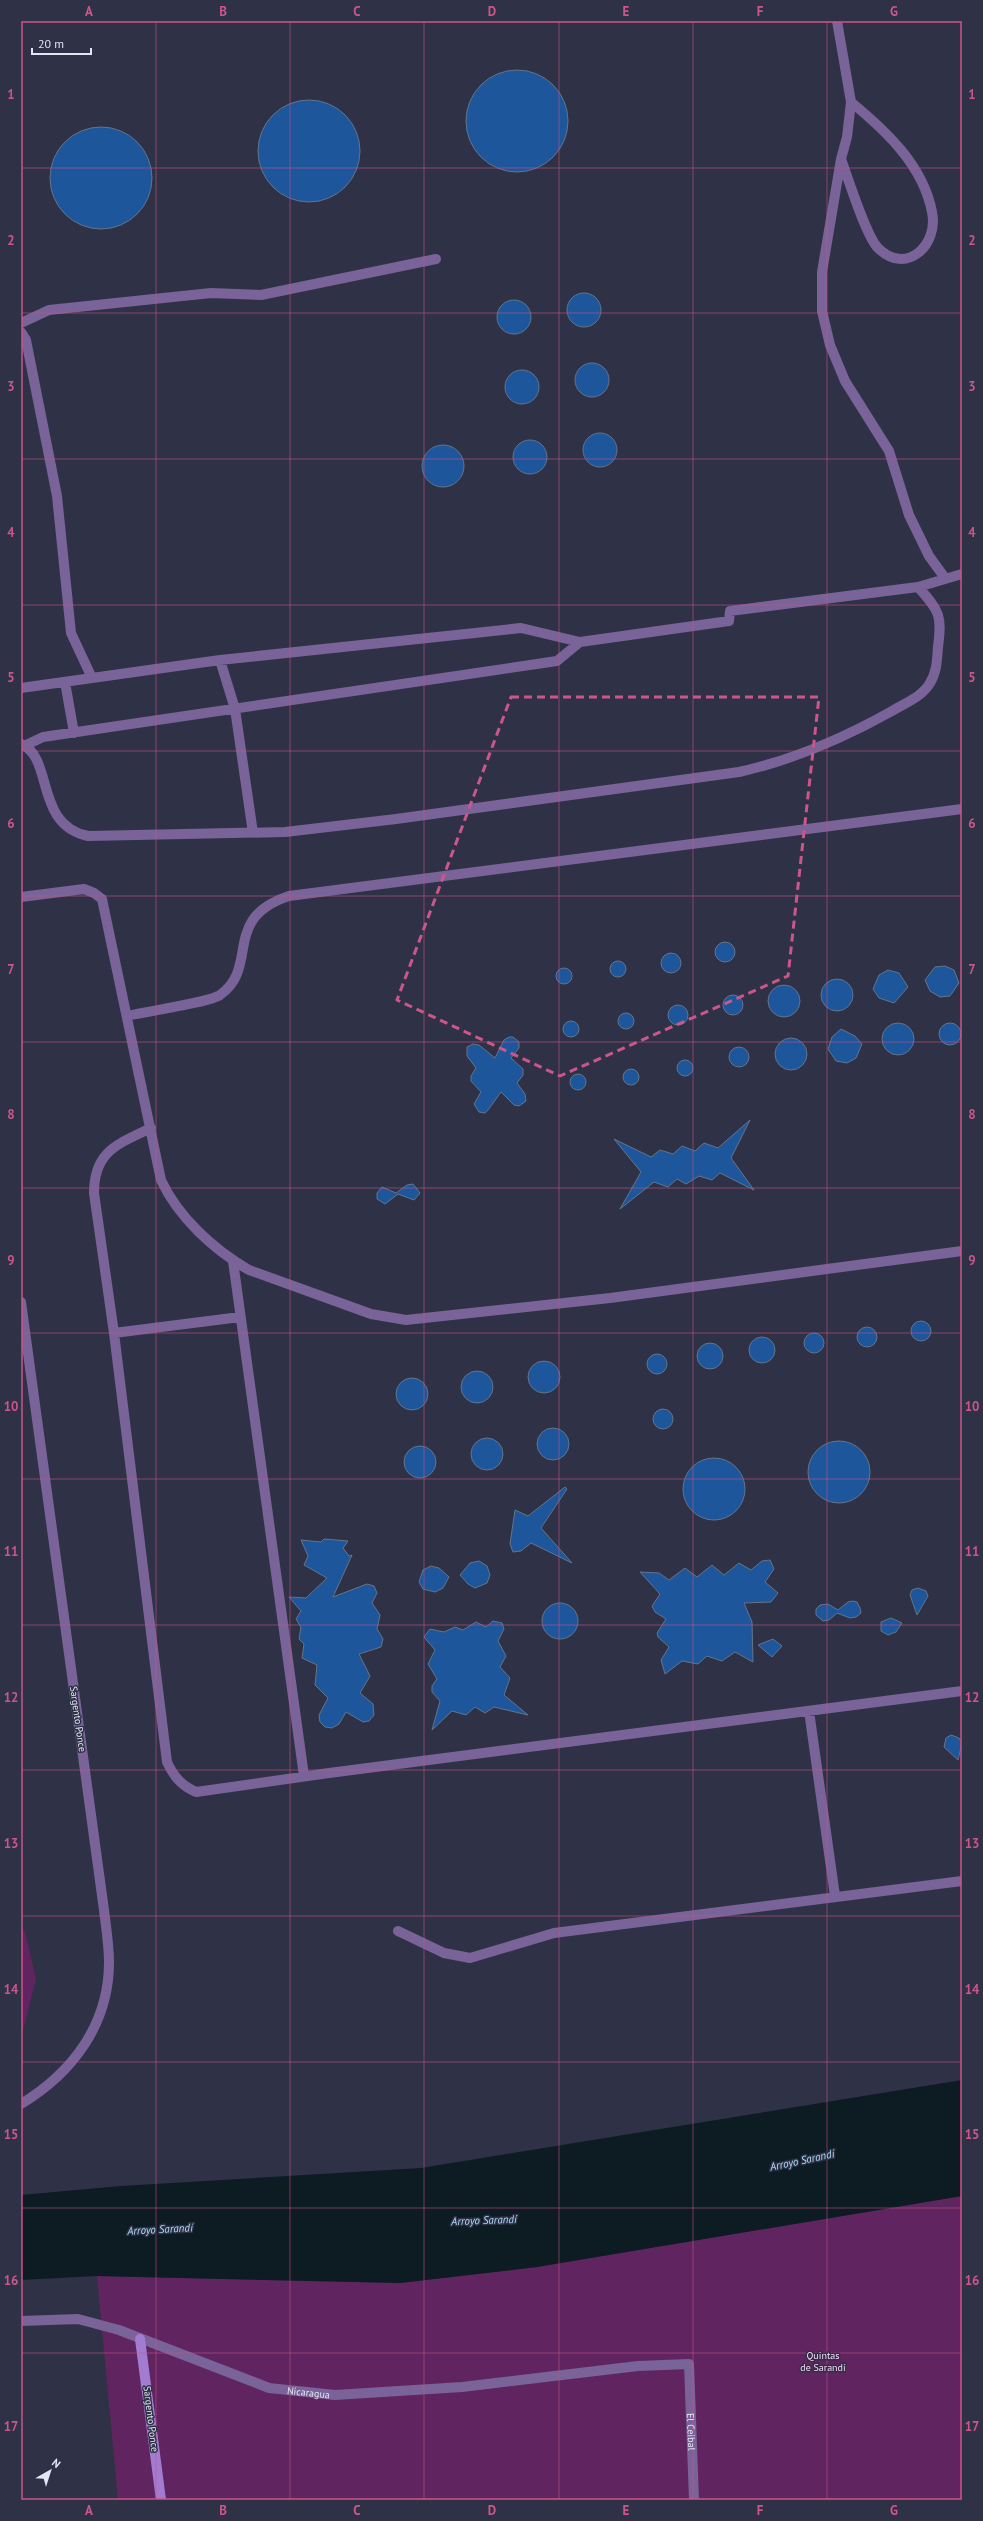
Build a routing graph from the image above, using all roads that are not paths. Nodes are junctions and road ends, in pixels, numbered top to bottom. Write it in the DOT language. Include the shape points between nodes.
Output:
graph roads {
  1 [pos="837,21"];
  2 [pos="851,102"];
  3 [pos="841,159"];
  4 [pos="436,259"];
  5 [pos="21,323"];
  6 [pos="21,332"];
  7 [pos="962,574"];
  8 [pos="945,578"];
  9 [pos="918,588"];
  10 [pos="580,642"];
  11 [pos="220,660"];
  12 [pos="92,678"];
  13 [pos="65,682"];
  14 [pos="21,688"];
  15 [pos="235,709"];
  16 [pos="74,733"];
  17 [pos="23,745"];
  18 [pos="962,809"];
  19 [pos="253,833"];
  20 [pos="21,897"];
  21 [pos="127,1016"];
  22 [pos="151,1128"];
  23 [pos="962,1251"];
  24 [pos="233,1260"];
  25 [pos="21,1302"];
  26 [pos="240,1317"];
  27 [pos="114,1333"];
  28 [pos="962,1691"];
  29 [pos="809,1711"];
  30 [pos="304,1776"];
  31 [pos="962,1881"];
  32 [pos="835,1896"];
  33 [pos="398,1931"];
  34 [pos="21,2104"];
  35 [pos="21,2321"];
  36 [pos="140,2339"];
  37 [pos="689,2364"];
  38 [pos="161,2500"];
  39 [pos="694,2500"];
  1 -- 2 [label="street"];
  2 -- 3 [label="street" via="847,137"];
  2 -- 3 [label="street" via="882,127 910,162 923,184 933,213 933,231 928,244 920,253 907,258 892,258 878,248 869,235"];
  3 -- 8 [label="street" via="822,272 822,311 830,345 845,381 889,451 909,516 929,556"];
  4 -- 5 [label="street" via="261,295 211,293 49,310"];
  6 -- 12 [label="street" via="26,340 57,496 71,633"];
  7 -- 8 [label="street"];
  8 -- 9 [label="street"];
  9 -- 10 [label="street" via="730,611 729,621"];
  9 -- 19 [label="street" via="937,610 941,623 936,671 930,683 919,696 858,730 820,747 739,772 396,819 286,832"];
  10 -- 11 [label="street" via="521,628"];
  10 -- 15 [label="street" via="557,661"];
  11 -- 12 [label="street"];
  11 -- 15 [label="street"];
  12 -- 13 [label="street"];
  13 -- 14 [label="street"];
  13 -- 16 [label="street"];
  15 -- 16 [label="street"];
  15 -- 19 [label="street"];
  16 -- 17 [label="street" via="43,737"];
  17 -- 19 [label="street" via="33,754 55,814 74,833 88,836"];
  18 -- 21 [label="street" via="289,896 271,902 256,914 244,936 237,975 230,986 218,996"];
  20 -- 21 [label="street" via="84,889 102,899"];
  21 -- 22 [label="street"];
  22 -- 24 [label="street" via="161,1180 168,1195 182,1214"];
  22 -- 27 [label="street" via="115,1146 107,1153 98,1166 94,1179"];
  23 -- 24 [label="street" via="610,1298 406,1320 371,1314 249,1270"];
  24 -- 26 [label="street"];
  25 -- 34 [label="street, Sargento Ponce" via="104,1910 109,1963 106,1994 97,2022 81,2050 64,2072 41,2092"];
  26 -- 27 [label="street"];
  26 -- 30 [label="street"];
  27 -- 30 [label="street" via="167,1762 173,1775 185,1787 196,1792"];
  28 -- 29 [label="street"];
  29 -- 30 [label="street"];
  29 -- 32 [label="street"];
  31 -- 32 [label="street"];
  32 -- 33 [label="street" via="554,1933 470,1958 444,1953"];
  35 -- 36 [label="street, Nicaragua" via="78,2319 119,2330"];
  36 -- 37 [label="street, Nicaragua" via="269,2388 335,2395 462,2387 608,2370"];
  36 -- 38 [label="street, Sargento Ponce"];
  37 -- 39 [label="street, El Ceibal"];
}
